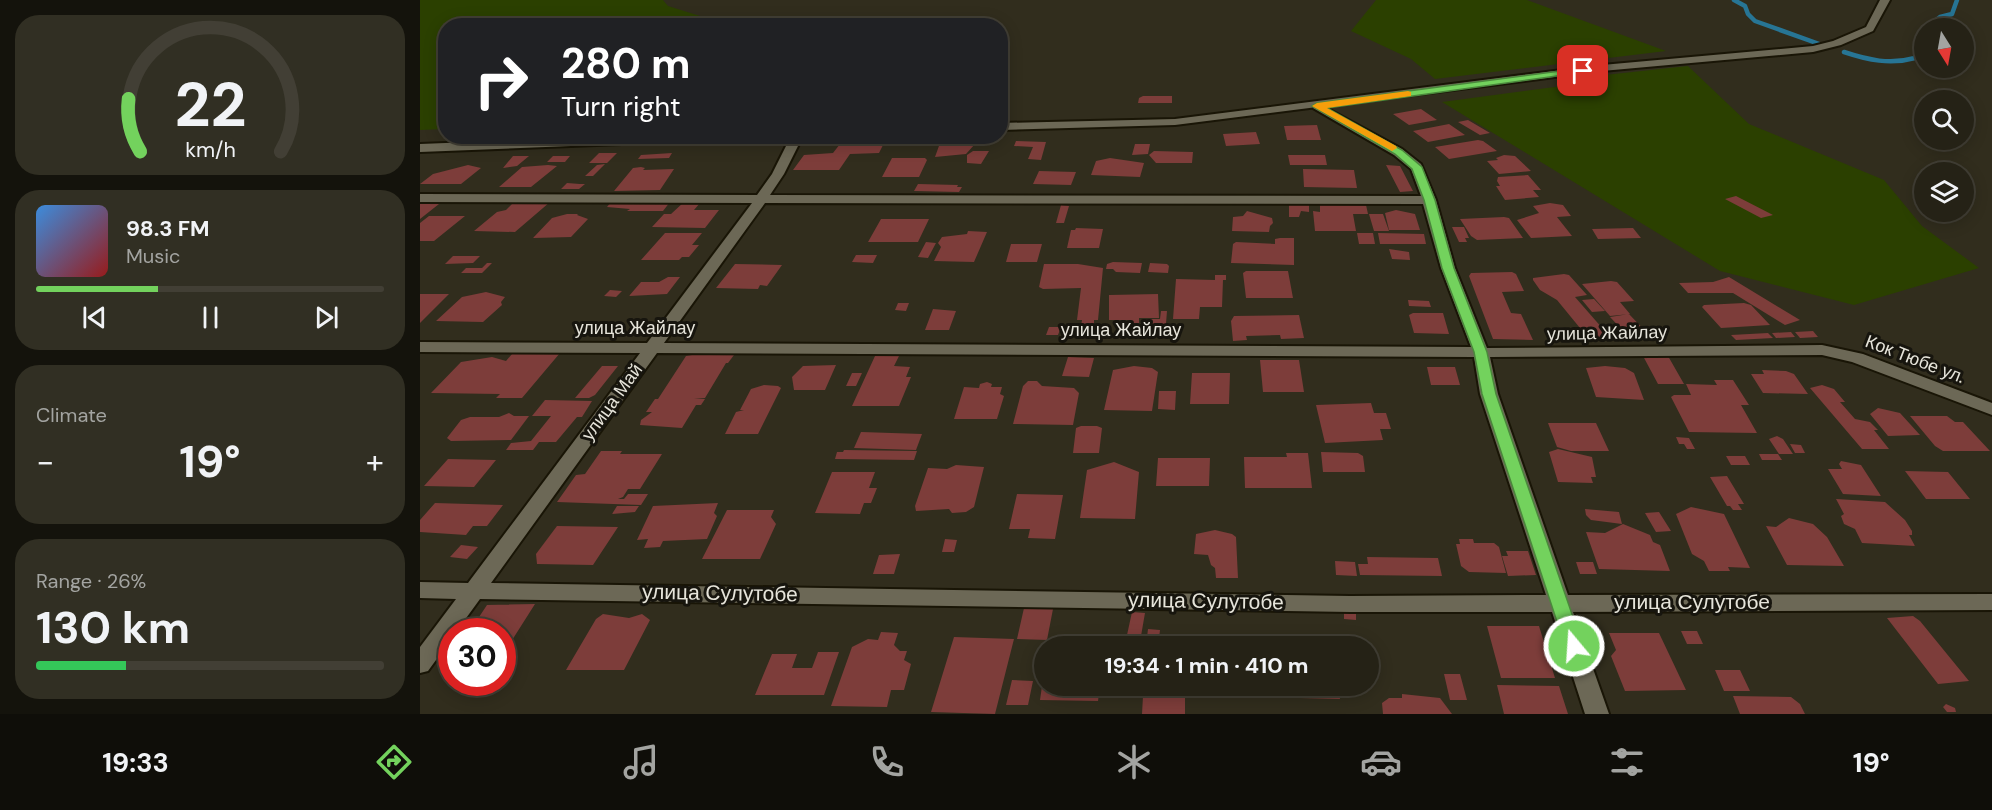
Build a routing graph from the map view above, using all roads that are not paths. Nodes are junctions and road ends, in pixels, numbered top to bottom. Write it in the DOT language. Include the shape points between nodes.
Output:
graph roads {
  1 [pos="1885,0"];
  2 [pos="1317,106"];
  3 [pos="1008,128"];
  4 [pos="521,144"];
  5 [pos="793,144"];
  6 [pos="420,148"];
  7 [pos="420,198"];
  8 [pos="760,199"];
  9 [pos="1429,200"];
  10 [pos="420,347"];
  11 [pos="652,347"];
  12 [pos="1822,350"];
  13 [pos="1481,352"];
  14 [pos="1992,409"];
  15 [pos="420,590"];
  16 [pos="474,590"];
  17 [pos="1559,602"];
  18 [pos="1992,602"];
  19 [pos="420,664"];
  20 [pos="1596,714"];
  1 -- 2 [label="street" via="1870,29 1813,49 1602,68"];
  2 -- 3 [label="street" via="1175,122"];
  2 -- 9 [label="street" via="1417,167"];
  4 -- 6 [label="street"];
  5 -- 8 [label="street, улица Май"];
  7 -- 8 [label="street"];
  8 -- 9 [label="street"];
  8 -- 11 [label="street, улица Май"];
  9 -- 13 [label="street" via="1448,268"];
  10 -- 11 [label="street, улица Жайлау"];
  11 -- 13 [label="street, улица Жайлау"];
  11 -- 16 [label="street, улица Май"];
  12 -- 13 [label="street, улица Жайлау"];
  12 -- 14 [label="street, Кок Тюбе ул." via="1857,358"];
  13 -- 17 [label="street" via="1489,394"];
  15 -- 16 [label="street, улица Сулутобе"];
  16 -- 17 [label="street, улица Сулутобе" via="1350,604"];
  16 -- 19 [label="street, улица Май"];
  17 -- 18 [label="street, улица Сулутобе"];
  17 -- 20 [label="street"];
}
